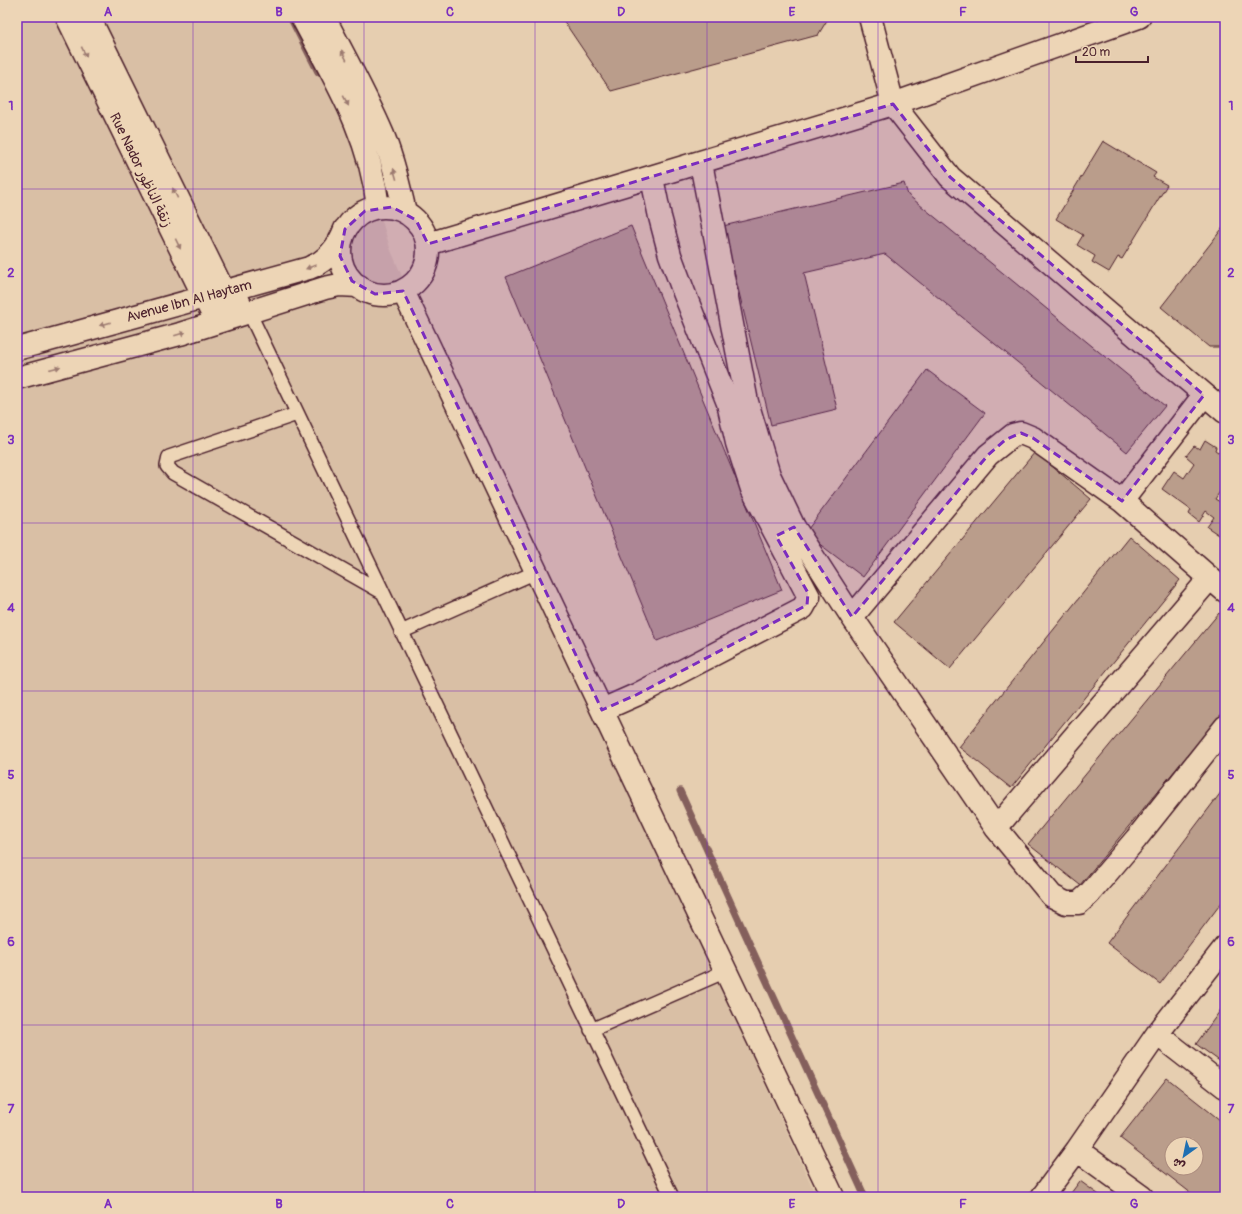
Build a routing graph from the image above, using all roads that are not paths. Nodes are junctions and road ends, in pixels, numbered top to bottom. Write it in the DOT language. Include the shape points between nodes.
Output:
graph roads {
  1 [pos="67,17"];
  2 [pos="89,17"];
  3 [pos="302,17"];
  4 [pos="324,17"];
  5 [pos="870,17"];
  6 [pos="1139,17"];
  7 [pos="893,104"];
  8 [pos="701,163"];
  9 [pos="652,178"];
  10 [pos="378,207"];
  11 [pos="405,212"];
  12 [pos="345,229"];
  13 [pos="428,244"];
  14 [pos="359,286"];
  15 [pos="221,291"];
  16 [pos="403,291"];
  17 [pos="233,317"];
  18 [pos="17,348"];
  19 [pos="17,378"];
  20 [pos="1204,395"];
  21 [pos="1225,412"];
  22 [pos="297,414"];
  23 [pos="1122,501"];
  24 [pos="785,531"];
  25 [pos="536,572"];
  26 [pos="1218,585"];
  27 [pos="382,592"];
  28 [pos="852,617"];
  29 [pos="401,632"];
  30 [pos="602,710"];
  31 [pos="1225,727"];
  32 [pos="996,828"];
  33 [pos="1225,947"];
  34 [pos="726,971"];
  35 [pos="591,1030"];
  36 [pos="1157,1034"];
  37 [pos="1225,1088"];
  38 [pos="1077,1150"];
  39 [pos="672,1197"];
  40 [pos="833,1197"];
  41 [pos="1042,1197"];
  42 [pos="1142,1197"];
  1 -- 15 [label="street, Rue Nador زنقة الناظور, one-way"];
  15 -- 2 [label="street, Rue Nador زنقة الناظور, one-way"];
  3 -- 10 [label="street, one-way" via="358,125 373,172"];
  11 -- 4 [label="street, one-way" via="383,136"];
  5 -- 7 [label="street"];
  6 -- 7 [label="street"];
  7 -- 8 [label="street"];
  7 -- 20 [label="street" via="950,177"];
  8 -- 9 [label="street"];
  8 -- 24 [label="street" via="747,402"];
  9 -- 13 [label="street"];
  9 -- 24 [label="street" via="670,255 728,403 752,489"];
  10 -- 11 [label="street" via="392,207"];
  10 -- 12 [label="street" via="359,215"];
  11 -- 13 [label="street" via="416,220 424,231"];
  12 -- 14 [label="street" via="340,256 344,269"];
  12 -- 15 [label="street, Avenue Ibn Al Haytam, one-way" via="333,252 316,265"];
  13 -- 16 [label="street" via="428,258 424,271 415,283"];
  14 -- 16 [label="street" via="376,294 389,295"];
  14 -- 17 [label="street, Avenue Ibn Al Haytam" via="339,285 325,288"];
  15 -- 17 [label="street, Rue Nador زنقة الناظور"];
  15 -- 17 [label="lane"];
  15 -- 18 [label="street, Avenue Ibn Al Haytam, one-way"];
  16 -- 25 [label="street"];
  19 -- 17 [label="street, Avenue Ibn Al Haytam, one-way"];
  17 -- 22 [label="lane"];
  20 -- 21 [label="street"];
  20 -- 23 [label="street"];
  22 -- 27 [label="lane"];
  22 -- 27 [label="lane" via="169,457 167,466 173,473"];
  23 -- 26 [label="street"];
  23 -- 28 [label="street" via="1033,438 1021,433 1013,435 988,455"];
  24 -- 28 [label="street"];
  24 -- 30 [label="street" via="808,593 806,605 642,692"];
  25 -- 29 [label="lane"];
  25 -- 30 [label="street"];
  26 -- 32 [label="street"];
  27 -- 29 [label="lane"];
  28 -- 32 [label="street"];
  29 -- 35 [label="lane"];
  30 -- 34 [label="street"];
  31 -- 32 [label="street" via="1136,839 1089,894 1079,902 1066,903 1052,896"];
  33 -- 36 [label="street"];
  34 -- 35 [label="lane"];
  34 -- 40 [label="street"];
  35 -- 39 [label="lane"];
  36 -- 37 [label="street"];
  36 -- 38 [label="street"];
  38 -- 41 [label="street"];
  38 -- 42 [label="street"];
}
